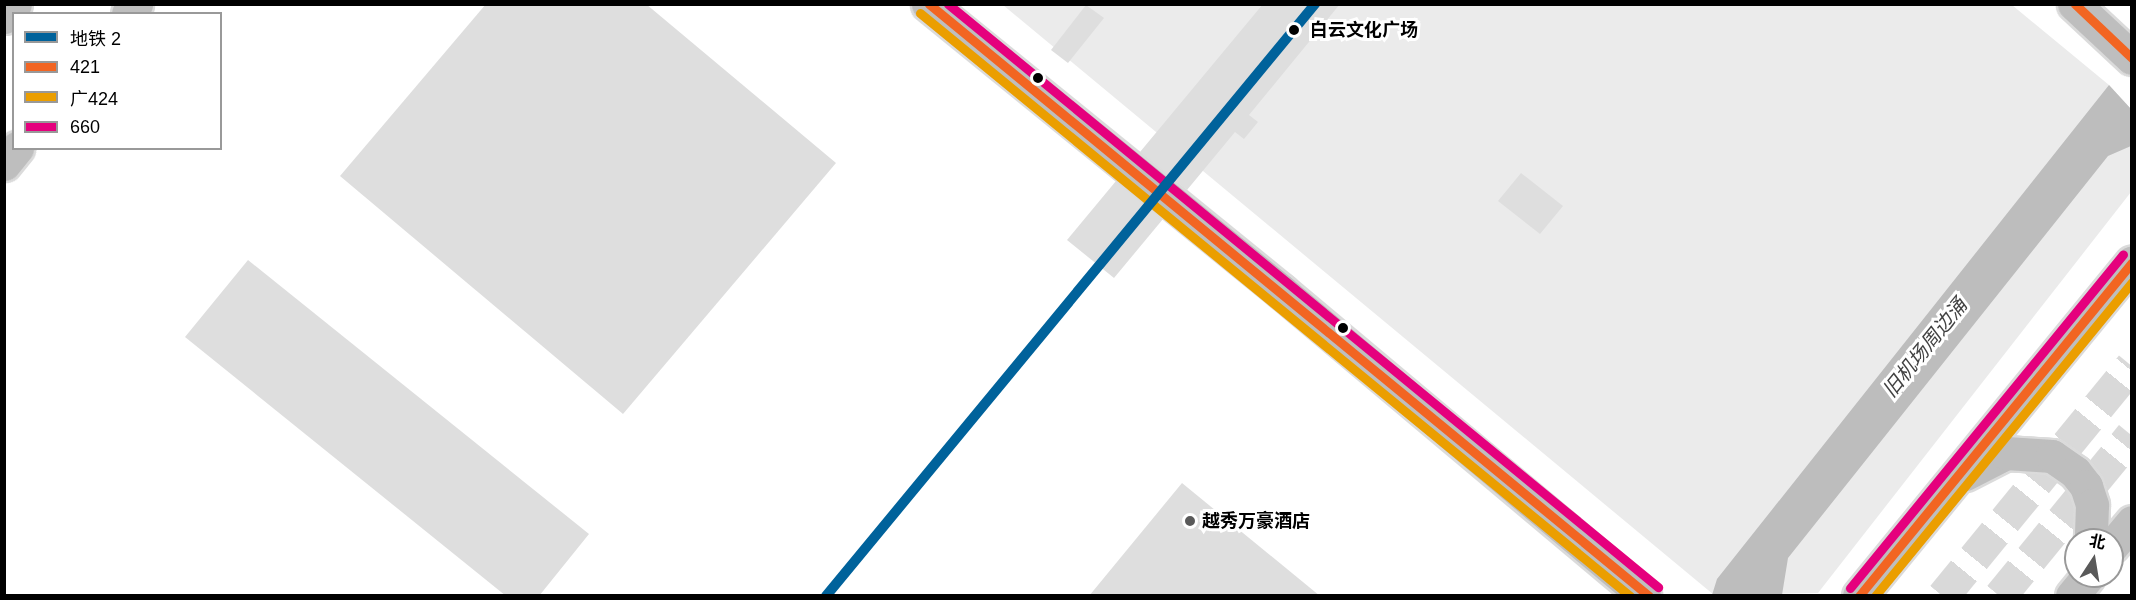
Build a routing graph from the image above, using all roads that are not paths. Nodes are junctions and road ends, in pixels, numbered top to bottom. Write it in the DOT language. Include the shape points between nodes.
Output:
graph roads {
  1 [pos="15,4"];
  2 [pos="928,4"];
  3 [pos="2074,4"];
  4 [pos="4,17"];
  5 [pos="2101,26"];
  6 [pos="2132,43"];
  7 [pos="2132,58"];
  8 [pos="15,150"];
  9 [pos="4,164"];
  10 [pos="2132,262"];
  11 [pos="1953,481"];
  12 [pos="2091,528"];
  13 [pos="1643,593"];
  14 [pos="1859,596"];
  1 -- 4 [label="street"];
  2 -- 13 [label="street"];
  3 -- 5 [label="street"];
  5 -- 6 [label="street"];
  5 -- 7 [label="street"];
  8 -- 9 [label="street"];
  10 -- 11 [label="street"];
  11 -- 12 [label="street" via="2006,453 2052,456 2075,472 2086,486 2092,505"];
  11 -- 14 [label="street"];
}
